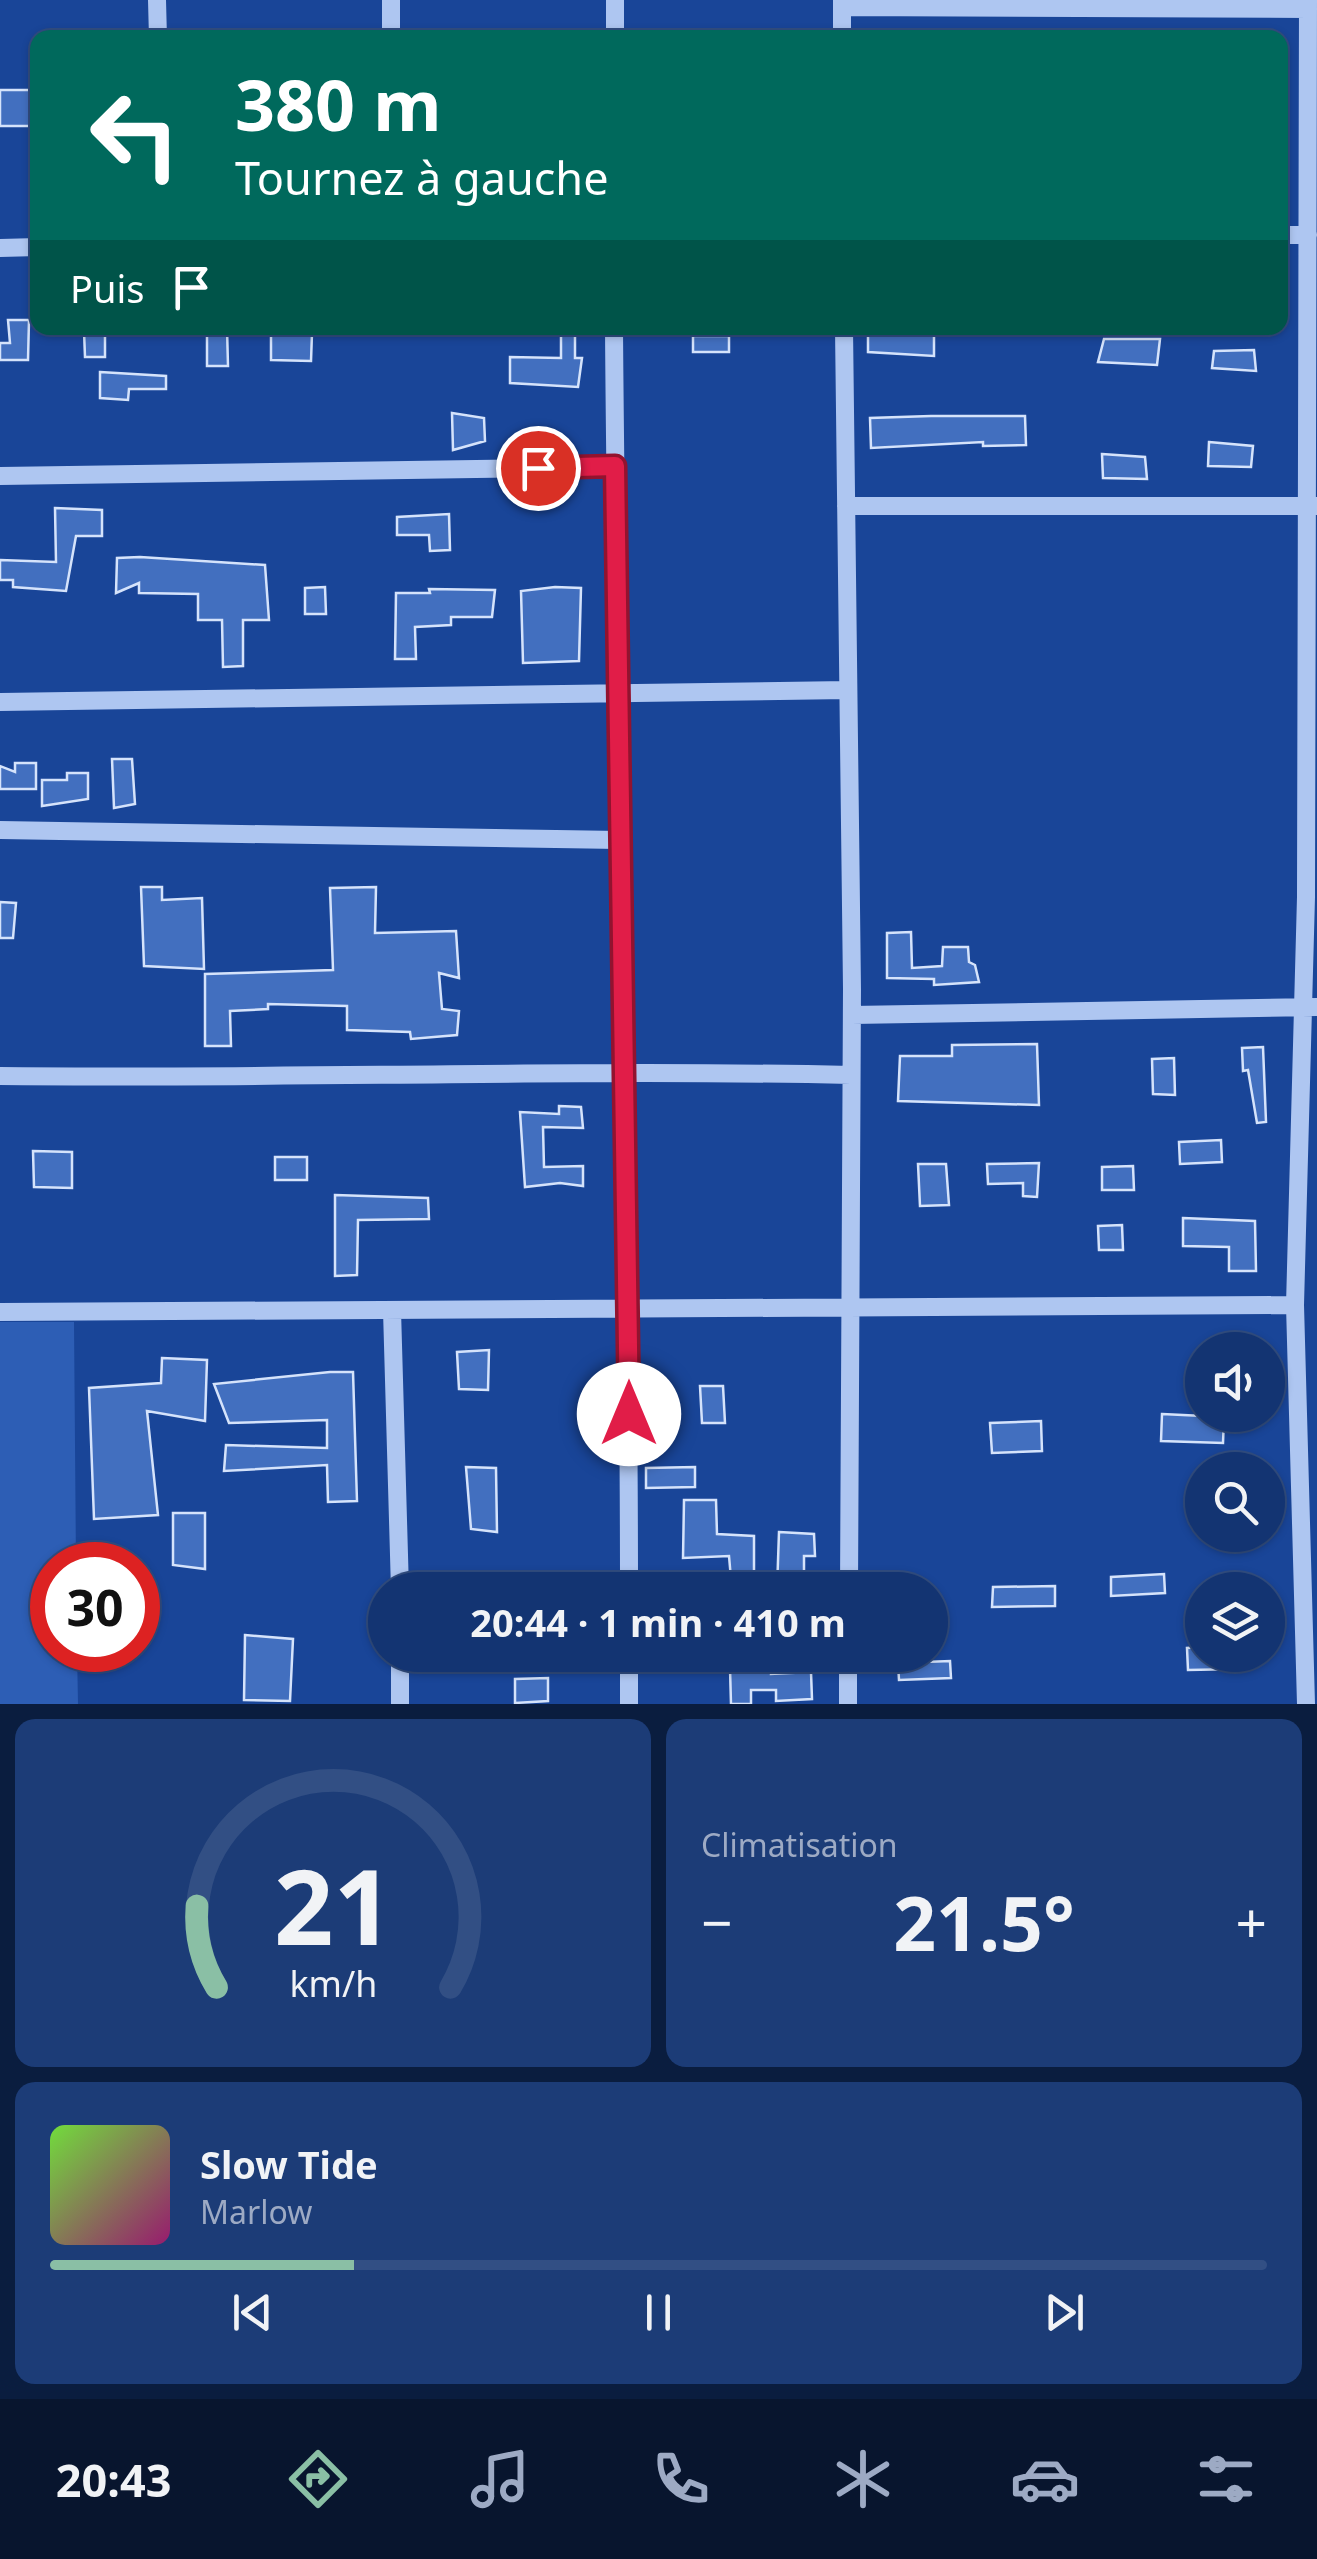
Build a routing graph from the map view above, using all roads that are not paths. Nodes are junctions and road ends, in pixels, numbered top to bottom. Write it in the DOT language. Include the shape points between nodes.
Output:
graph roads {
  1 [pos="157,0"];
  2 [pos="391,0"];
  3 [pos="615,0"];
  4 [pos="842,3"];
  5 [pos="1308,4"];
  6 [pos="158,30"];
  7 [pos="391,30"];
  8 [pos="615,30"];
  9 [pos="842,30"];
  10 [pos="1312,108"];
  11 [pos="1288,235"];
  12 [pos="1308,235"];
  13 [pos="30,247"];
  14 [pos="0,248"];
  15 [pos="614,335"];
  16 [pos="844,335"];
  17 [pos="615,466"];
  18 [pos="0,476"];
  19 [pos="846,506"];
  20 [pos="1312,506"];
  21 [pos="847,690"];
  22 [pos="617,691"];
  23 [pos="0,702"];
  24 [pos="0,830"];
  25 [pos="620,840"];
  26 [pos="1310,1008"];
  27 [pos="852,1015"];
  28 [pos="621,1070"];
  29 [pos="851,1075"];
  30 [pos="0,1076"];
  31 [pos="1295,1305"];
  32 [pos="850,1307"];
  33 [pos="629,1308"];
  34 [pos="392,1310"];
  35 [pos="0,1312"];
  36 [pos="399,1572"];
  37 [pos="629,1572"];
  38 [pos="849,1572"];
  39 [pos="400,1672"];
  40 [pos="628,1672"];
  41 [pos="848,1672"];
  42 [pos="400,1704"];
  43 [pos="628,1704"];
  44 [pos="848,1704"];
  45 [pos="1306,1704"];
  1 -- 6 [label="street"];
  2 -- 7 [label="street"];
  3 -- 8 [label="street"];
  4 -- 5 [label="street"];
  4 -- 9 [label="street"];
  5 -- 10 [label="street"];
  10 -- 12 [label="street"];
  11 -- 12 [label="street"];
  12 -- 20 [label="street"];
  13 -- 14 [label="street"];
  15 -- 17 [label="street"];
  16 -- 19 [label="street"];
  17 -- 18 [label="street"];
  17 -- 22 [label="street"];
  19 -- 20 [label="street"];
  19 -- 21 [label="street"];
  20 -- 26 [label="street"];
  21 -- 22 [label="street"];
  21 -- 27 [label="street"];
  22 -- 23 [label="street"];
  22 -- 25 [label="street"];
  24 -- 25 [label="street"];
  25 -- 28 [label="street"];
  26 -- 27 [label="street"];
  26 -- 31 [label="street"];
  27 -- 29 [label="street"];
  28 -- 29 [label="street"];
  28 -- 30 [label="street" via="286,1079"];
  28 -- 33 [label="street"];
  29 -- 32 [label="street"];
  31 -- 32 [label="street"];
  31 -- 45 [label="street"];
  32 -- 33 [label="street"];
  32 -- 38 [label="street"];
  33 -- 34 [label="street"];
  33 -- 37 [label="street"];
  34 -- 35 [label="street"];
  34 -- 36 [label="street"];
  39 -- 42 [label="street"];
  40 -- 43 [label="street"];
  41 -- 44 [label="street"];
}
